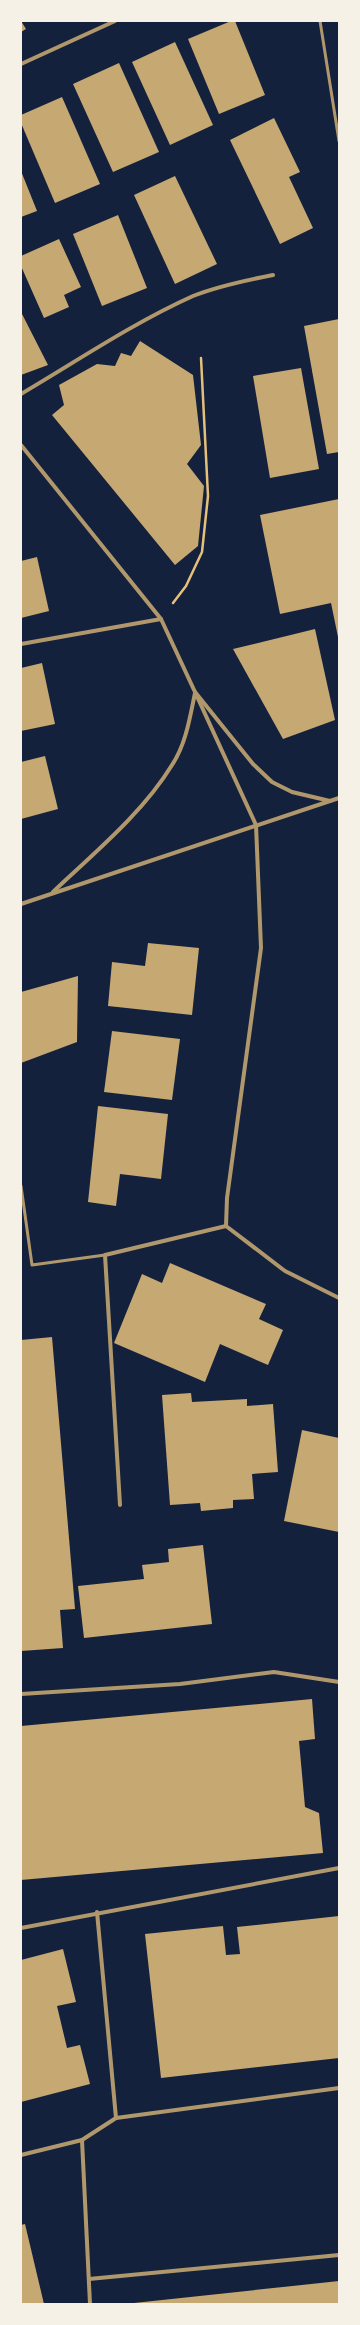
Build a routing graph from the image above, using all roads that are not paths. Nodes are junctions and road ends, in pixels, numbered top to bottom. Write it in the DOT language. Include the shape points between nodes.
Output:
graph roads {
  1 [pos="115,21"];
  2 [pos="320,21"];
  3 [pos="21,64"];
  4 [pos="339,141"];
  5 [pos="273,275"];
  6 [pos="21,394"];
  7 [pos="21,445"];
  8 [pos="161,619"];
  9 [pos="21,644"];
  10 [pos="195,692"];
  11 [pos="339,798"];
  12 [pos="330,800"];
  13 [pos="256,825"];
  14 [pos="52,893"];
  15 [pos="21,904"];
  16 [pos="21,1186"];
  17 [pos="226,1226"];
  18 [pos="105,1255"];
  19 [pos="339,1298"];
  20 [pos="120,1505"];
  21 [pos="339,1682"];
  22 [pos="21,1694"];
  23 [pos="339,1868"];
  24 [pos="98,1912"];
  25 [pos="21,1928"];
  26 [pos="339,2088"];
  27 [pos="116,2118"];
  28 [pos="82,2140"];
  29 [pos="21,2155"];
  30 [pos="339,2255"];
  31 [pos="89,2279"];
  32 [pos="90,2304"];
  1 -- 3 [label="street"];
  2 -- 4 [label="lane"];
  5 -- 6 [label="street" via="250,279 194,296 134,327"];
  7 -- 8 [label="street"];
  8 -- 9 [label="street"];
  8 -- 10 [label="street"];
  10 -- 12 [label="street" via="253,764 272,782 292,792"];
  10 -- 13 [label="street"];
  10 -- 14 [label="street" via="185,738 173,765 126,821"];
  11 -- 12 [label="street"];
  12 -- 13 [label="street"];
  13 -- 14 [label="street"];
  13 -- 17 [label="street" via="261,948 226,1198"];
  14 -- 15 [label="street"];
  16 -- 18 [label="lane" via="32,1265"];
  17 -- 18 [label="street"];
  17 -- 19 [label="street" via="285,1271"];
  18 -- 20 [label="street"];
  21 -- 22 [label="street" via="274,1672 180,1684"];
  23 -- 24 [label="street"];
  24 -- 25 [label="street"];
  24 -- 27 [label="street"];
  26 -- 27 [label="street"];
  27 -- 28 [label="street"];
  28 -- 29 [label="street"];
  28 -- 31 [label="street"];
  30 -- 31 [label="street"];
  31 -- 32 [label="street"];
}
